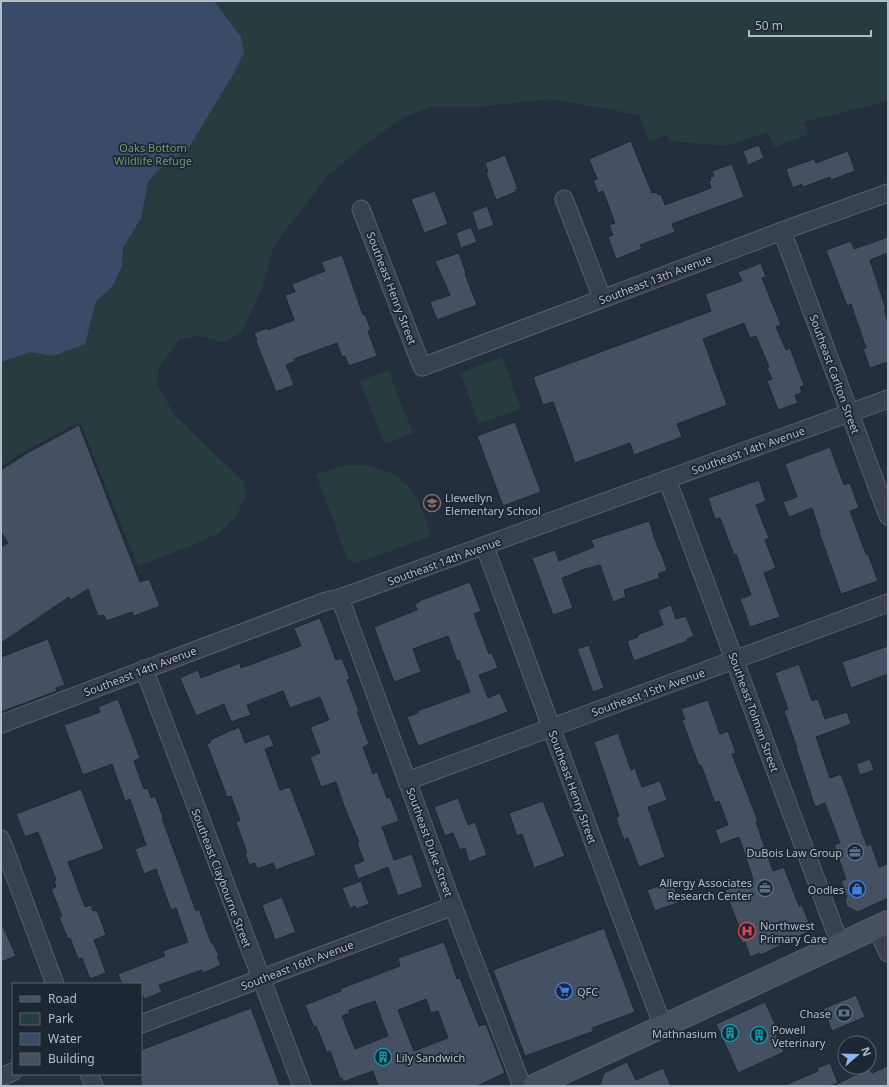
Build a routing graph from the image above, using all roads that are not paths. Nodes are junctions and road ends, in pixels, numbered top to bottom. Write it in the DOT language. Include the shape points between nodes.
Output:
graph roads {
  1 [pos="888,193"];
  2 [pos="564,199"];
  3 [pos="361,209"];
  4 [pos="782,231"];
  5 [pos="602,298"];
  6 [pos="422,367"];
  7 [pos="888,399"];
  8 [pos="849,413"];
  9 [pos="667,479"];
  10 [pos="888,516"];
  11 [pos="485,546"];
  12 [pos="340,598"];
  13 [pos="888,603"];
  14 [pos="734,660"];
  15 [pos="144,669"];
  16 [pos="1,724"];
  17 [pos="552,727"];
  18 [pos="407,781"];
  19 [pos="1,839"];
  20 [pos="453,906"];
  21 [pos="882,924"];
  22 [pos="840,944"];
  23 [pos="888,953"];
  24 [pos="261,978"];
  25 [pos="55,983"];
  26 [pos="142,1024"];
  27 [pos="663,1026"];
  28 [pos="12,1072"];
  29 [pos="89,1075"];
  30 [pos="1,1077"];
  31 [pos="94,1086"];
  32 [pos="302,1086"];
  33 [pos="522,1086"];
  34 [pos="534,1086"];
  1 -- 4 [label="street, Southeast 13th Avenue"];
  2 -- 5 [label="street"];
  3 -- 6 [label="street, Southeast Henry Street"];
  4 -- 5 [label="street, Southeast 13th Avenue"];
  4 -- 8 [label="street, Southeast Carlton Street"];
  5 -- 6 [label="street, Southeast 13th Avenue"];
  7 -- 8 [label="street, Southeast 14th Avenue"];
  8 -- 9 [label="street, Southeast 14th Avenue"];
  8 -- 10 [label="street, Southeast Carlton Street"];
  9 -- 11 [label="street, Southeast 14th Avenue"];
  9 -- 14 [label="street, Southeast Tolman Street"];
  11 -- 12 [label="street, Southeast 14th Avenue"];
  11 -- 17 [label="street, Southeast Henry Street"];
  12 -- 15 [label="street, Southeast 14th Avenue"];
  12 -- 18 [label="street, Southeast Duke Street"];
  13 -- 14 [label="street, Southeast 15th Avenue"];
  14 -- 17 [label="street, Southeast 15th Avenue"];
  14 -- 22 [label="street, Southeast Tolman Street"];
  15 -- 16 [label="street, Southeast 14th Avenue"];
  15 -- 24 [label="street, Southeast Claybourne Street"];
  17 -- 18 [label="street, Southeast 15th Avenue"];
  17 -- 27 [label="street, Southeast Henry Street" via="606,879"];
  18 -- 20 [label="street, Southeast Duke Street"];
  19 -- 25 [label="street"];
  20 -- 24 [label="street, Southeast 16th Avenue"];
  20 -- 33 [label="street, Southeast Duke Street"];
  21 -- 22 [label="main road"];
  21 -- 23 [label="street"];
  22 -- 27 [label="main road"];
  24 -- 26 [label="street, Southeast 16th Avenue"];
  24 -- 32 [label="street, Southeast Claybourne Street"];
  27 -- 34 [label="main road"];
  28 -- 30 [label="street"];
  29 -- 31 [label="street"];
}
